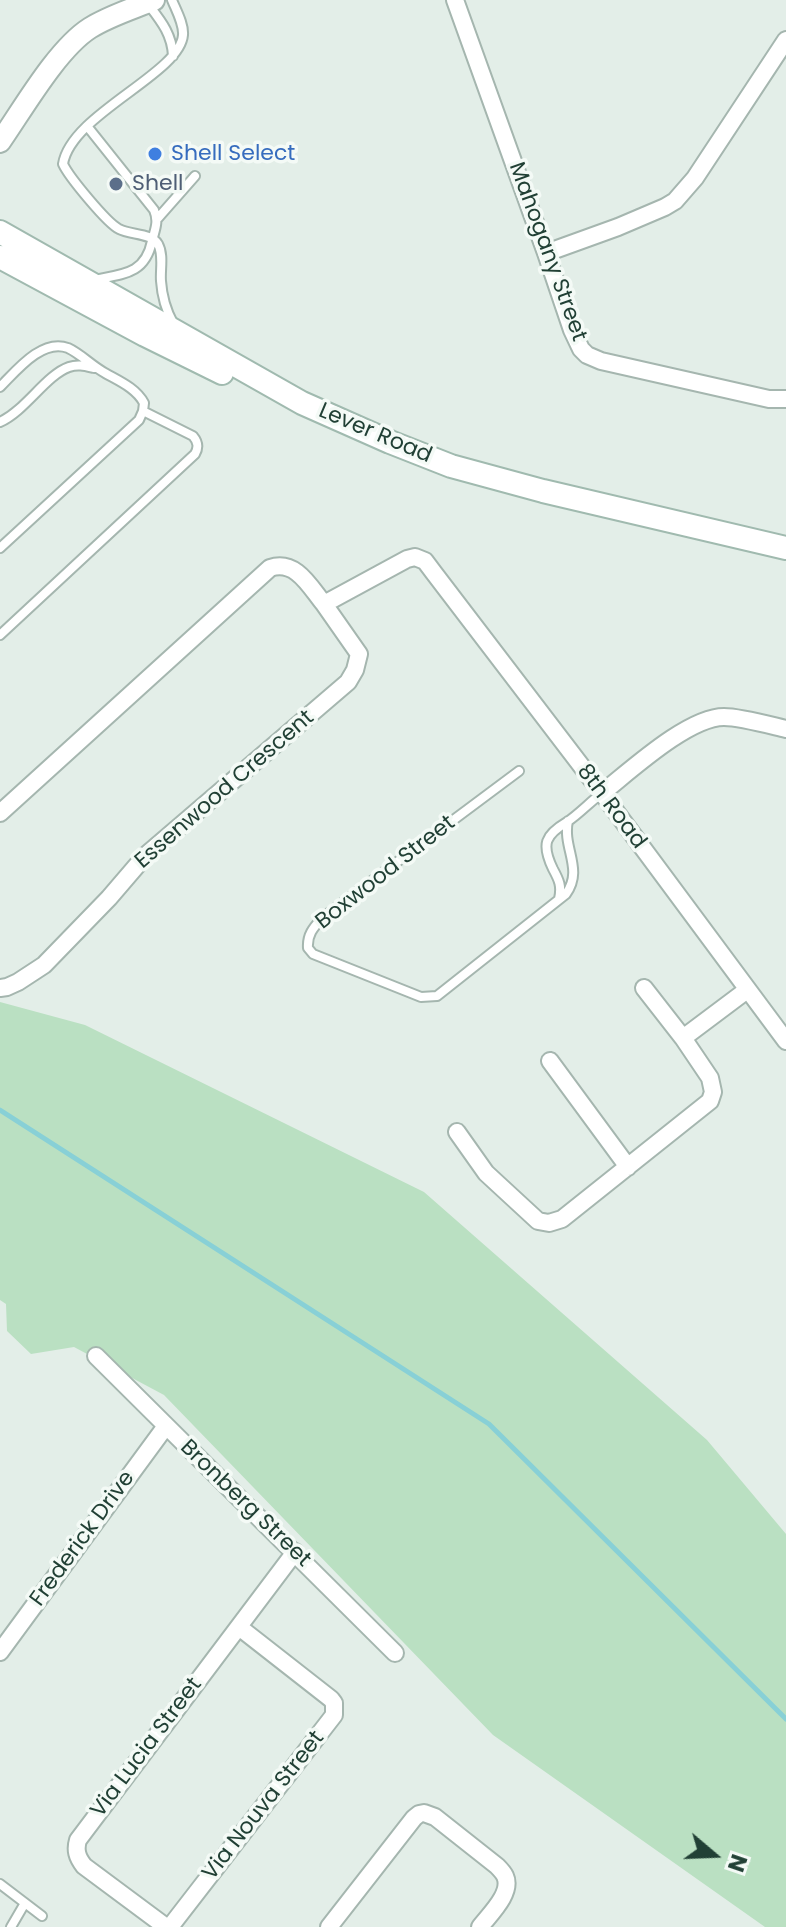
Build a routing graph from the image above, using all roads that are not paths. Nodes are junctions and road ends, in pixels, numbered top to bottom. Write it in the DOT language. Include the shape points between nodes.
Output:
graph roads {
  1 [pos="172,0"];
  2 [pos="455,0"];
  3 [pos="150,1"];
  4 [pos="786,40"];
  5 [pos="173,57"];
  6 [pos="87,126"];
  7 [pos="0,142"];
  8 [pos="195,176"];
  9 [pos="158,218"];
  10 [pos="0,232"];
  11 [pos="153,238"];
  12 [pos="546,253"];
  13 [pos="0,257"];
  14 [pos="88,281"];
  15 [pos="177,331"];
  16 [pos="98,369"];
  17 [pos="0,387"];
  18 [pos="786,399"];
  19 [pos="143,411"];
  20 [pos="0,422"];
  21 [pos="0,548"];
  22 [pos="786,548"];
  23 [pos="786,558"];
  24 [pos="324,604"];
  25 [pos="0,635"];
  26 [pos="786,729"];
  27 [pos="519,771"];
  28 [pos="602,793"];
  29 [pos="0,813"];
  30 [pos="568,821"];
  31 [pos="558,900"];
  32 [pos="0,988"];
  33 [pos="644,988"];
  34 [pos="747,990"];
  35 [pos="683,1038"];
  36 [pos="786,1041"];
  37 [pos="550,1061"];
  38 [pos="457,1132"];
  39 [pos="628,1167"];
  40 [pos="96,1356"];
  41 [pos="166,1426"];
  42 [pos="295,1552"];
  43 [pos="239,1627"];
  44 [pos="0,1652"];
  45 [pos="395,1653"];
  46 [pos="0,1884"];
  47 [pos="25,1903"];
  48 [pos="42,1916"];
  49 [pos="11,1927"];
  50 [pos="168,1927"];
  51 [pos="329,1927"];
  52 [pos="480,1927"];
  1 -- 5 [label="lane" via="184,31"];
  2 -- 12 [label="street, Mahogany Street"];
  3 -- 5 [label="lane" via="172,42"];
  3 -- 7 [label="street" via="80,36"];
  4 -- 12 [label="street" via="675,201"];
  5 -- 6 [label="lane"];
  6 -- 9 [label="lane"];
  6 -- 11 [label="lane" via="65,153 65,169 113,225"];
  8 -- 9 [label="lane"];
  9 -- 11 [label="lane"];
  10 -- 14 [label="main road, Lever Road"];
  11 -- 14 [label="lane" via="136,269"];
  11 -- 15 [label="lane" via="161,255 164,301"];
  12 -- 18 [label="street, Mahogany Street" via="572,330 587,355"];
  13 -- 23 [label="main road, Lever Road" via="187,356 389,450 509,491"];
  14 -- 15 [label="main road, Lever Road"];
  15 -- 22 [label="main road, Lever Road" via="302,403 451,466"];
  16 -- 17 [label="lane" via="59,346 36,354"];
  16 -- 19 [label="lane" via="135,391"];
  16 -- 20 [label="lane" via="66,368"];
  19 -- 21 [label="lane" via="101,457"];
  19 -- 25 [label="lane" via="193,436 198,450"];
  24 -- 28 [label="street, 8th Road" via="412,557 425,561"];
  24 -- 29 [label="street, Essenwood Crescent" via="290,567 266,571"];
  24 -- 32 [label="street, Essenwood Crescent" via="359,654 348,682 145,856 44,965"];
  26 -- 28 [label="street" via="731,717 707,719"];
  27 -- 31 [label="lane, Boxwood Street" via="322,918 309,935 308,948 324,959 429,997 442,993"];
  28 -- 30 [label="lane"];
  28 -- 34 [label="street, 8th Road"];
  30 -- 31 [label="lane, Boxwood Street" via="575,872 572,886"];
  30 -- 31 [label="lane" via="553,830 546,849 561,886"];
  33 -- 35 [label="street"];
  34 -- 35 [label="street"];
  34 -- 36 [label="street, 8th Road"];
  35 -- 39 [label="street" via="713,1083 710,1101"];
  37 -- 39 [label="street"];
  38 -- 39 [label="street" via="486,1173 543,1223 562,1219"];
  40 -- 41 [label="street, Bronberg Street"];
  41 -- 42 [label="street, Bronberg Street"];
  41 -- 44 [label="street, Frederick Drive"];
  42 -- 43 [label="street, Via Lucia Street"];
  42 -- 45 [label="street, Bronberg Street"];
  43 -- 50 [label="street, Via Lucia Street" via="76,1846 84,1866"];
  43 -- 50 [label="street, Via Nouva Street" via="331,1699 334,1715"];
  46 -- 47 [label="lane"];
  47 -- 48 [label="lane"];
  47 -- 49 [label="lane"];
  51 -- 52 [label="street" via="406,1826 424,1813 505,1875 506,1892"];
}
